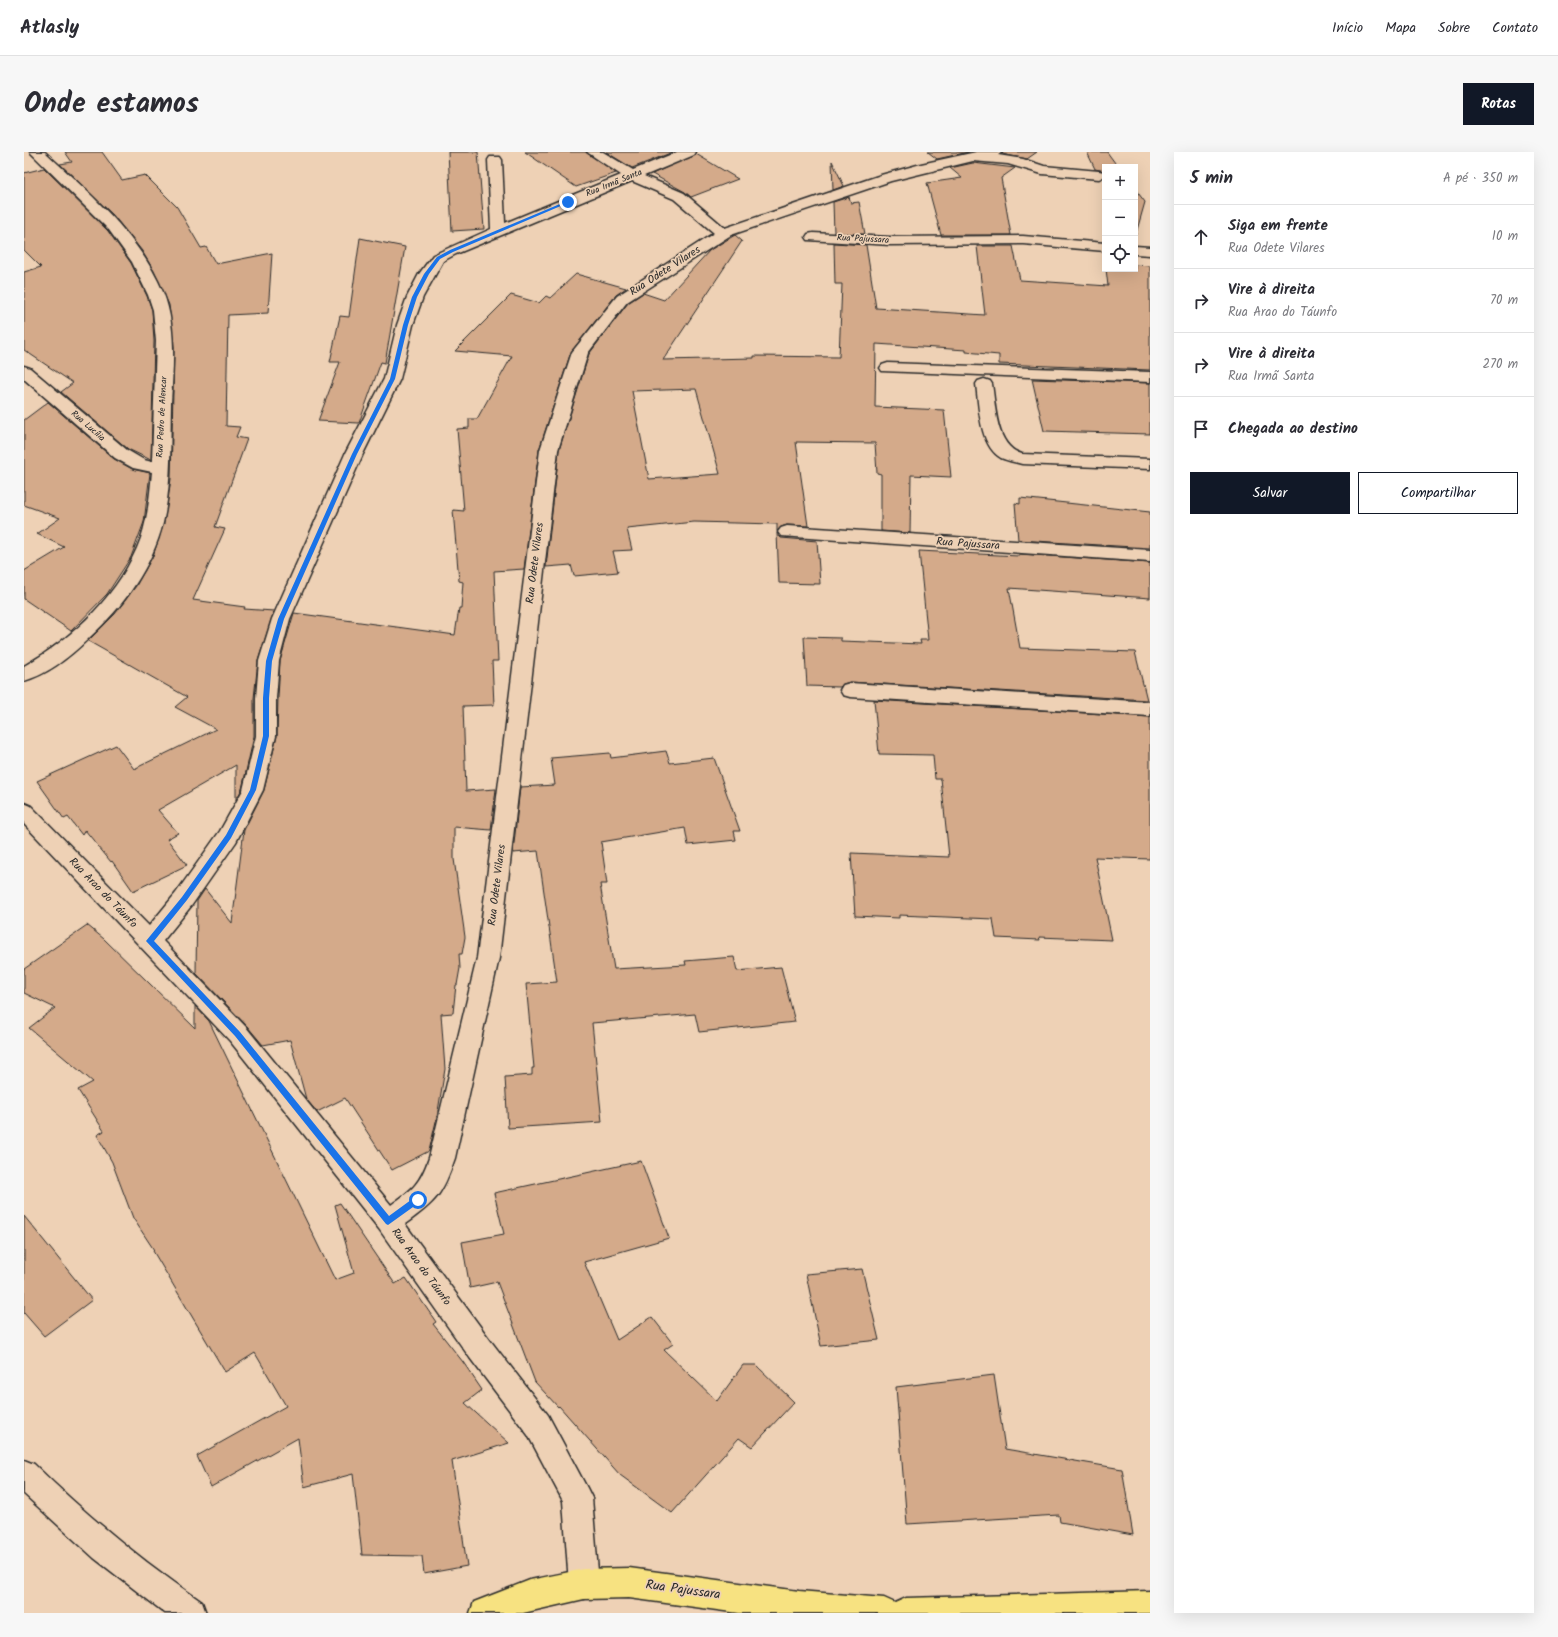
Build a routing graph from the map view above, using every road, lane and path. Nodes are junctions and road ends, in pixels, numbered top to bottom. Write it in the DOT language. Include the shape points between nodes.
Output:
graph roads {
  1 [pos="37,152"];
  2 [pos="594,152"];
  3 [pos="689,152"];
  4 [pos="995,152"];
  5 [pos="973,158"];
  6 [pos="495,160"];
  7 [pos="1099,175"];
  8 [pos="632,176"];
  9 [pos="498,231"];
  10 [pos="724,234"];
  11 [pos="814,237"];
  12 [pos="1102,247"];
  13 [pos="1138,250"];
  14 [pos="1150,251"];
  15 [pos="888,368"];
  16 [pos="24,371"];
  17 [pos="1150,377"];
  18 [pos="984,384"];
  19 [pos="1150,464"];
  20 [pos="159,468"];
  21 [pos="787,532"];
  22 [pos="1150,556"];
  23 [pos="24,674"];
  24 [pos="850,690"];
  25 [pos="1150,709"];
  26 [pos="29,823"];
  27 [pos="150,941"];
  28 [pos="388,1221"];
  29 [pos="24,1474"];
  30 [pos="584,1584"];
  31 [pos="1150,1606"];
  32 [pos="192,1613"];
  33 [pos="485,1613"];
  34 [pos="884,1613"];
  35 [pos="906,1613"];
  1 -- 20 [label="street, Rua Pedro de Alencar" via="122,236 150,281 162,316 165,358"];
  2 -- 8 [label="street"];
  3 -- 8 [label="street, Rua Irmã Santa"];
  4 -- 5 [label="street, Rua Odete Vilares"];
  5 -- 7 [label="street" via="1008,160 1042,170"];
  5 -- 10 [label="street, Rua Odete Vilares" via="886,178"];
  6 -- 9 [label="street"];
  8 -- 9 [label="street, Rua Irmã Santa"];
  8 -- 10 [label="street" via="679,196"];
  9 -- 27 [label="street, Rua Irmã Santa" via="438,258 426,274 405,325 392,379 354,454 281,619 269,661 266,736 253,790 228,836"];
  10 -- 28 [label="street, Rua Odete Vilares" via="622,299 580,352 571,376 549,450 486,966 442,1158 433,1182 423,1194"];
  11 -- 12 [label="street, Rua Pajussara" via="890,241 1023,240"];
  13 -- 14 [label="street"];
  15 -- 17 [label="street"];
  16 -- 20 [label="street, Rua Lucília" via="121,454 139,464"];
  18 -- 19 [label="street" via="995,441 1001,450 1010,456 1022,459"];
  20 -- 23 [label="street, Rua Pedro de Alencar" via="158,495 150,536 129,579 76,641"];
  21 -- 22 [label="street, Rua Pajussara"];
  24 -- 25 [label="street"];
  26 -- 27 [label="street, Rua Arao do Táunfo"];
  27 -- 28 [label="street, Rua Arao do Táunfo" via="238,1034"];
  28 -- 30 [label="street, Rua Arao do Táunfo" via="538,1425 556,1456 577,1498"];
  29 -- 32 [label="street" via="92,1538 159,1591"];
  30 -- 33 [label="main road, Rua Pajussara" via="530,1595"];
  30 -- 34 [label="main road, Rua Pajussara" via="629,1583 799,1606"];
  31 -- 35 [label="main road"];
}
